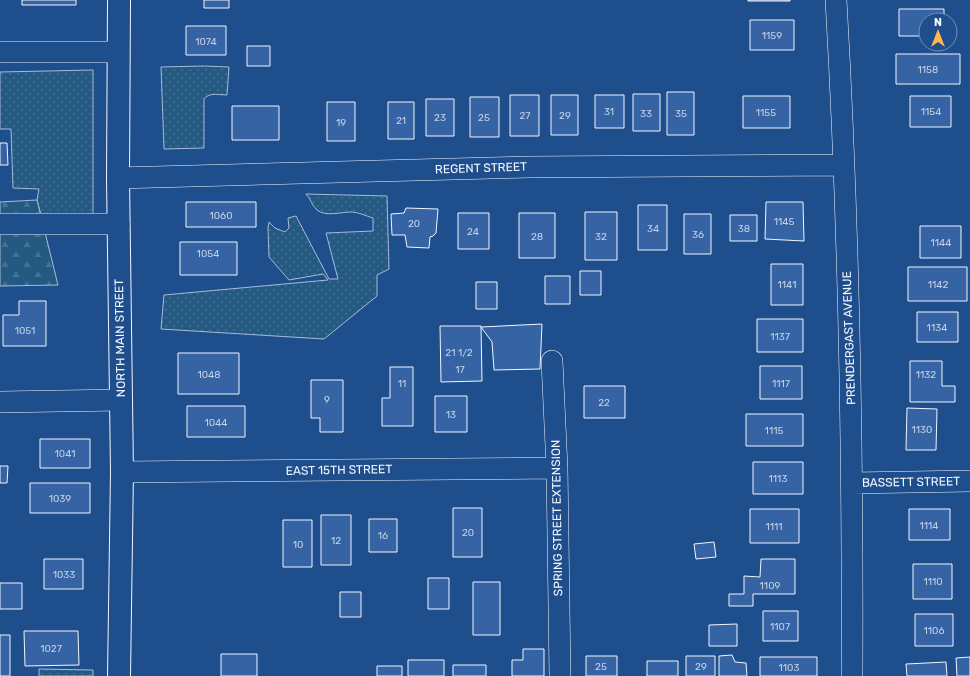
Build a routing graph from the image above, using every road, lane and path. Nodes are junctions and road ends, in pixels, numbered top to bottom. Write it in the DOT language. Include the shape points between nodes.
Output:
graph roads {
  1 [pos="119,0"];
  2 [pos="836,0"];
  3 [pos="0,52"];
  4 [pos="118,52"];
  5 [pos="844,165"];
  6 [pos="118,178"];
  7 [pos="0,224"];
  8 [pos="119,224"];
  9 [pos="552,360"];
  10 [pos="121,400"];
  11 [pos="0,402"];
  12 [pos="557,468"];
  13 [pos="122,472"];
  14 [pos="970,481"];
  15 [pos="852,483"];
  16 [pos="119,676"];
  17 [pos="560,676"];
  18 [pos="852,676"];
  1 -- 4 [label="highway, NORTH MAIN STREET"];
  2 -- 5 [label="street, PRENDERGAST AVENUE"];
  3 -- 4 [label="street"];
  4 -- 6 [label="highway, NORTH MAIN STREET"];
  5 -- 6 [label="street, REGENT STREET" via="529,167"];
  5 -- 15 [label="street, PRENDERGAST AVENUE"];
  6 -- 8 [label="highway, NORTH MAIN STREET"];
  7 -- 8 [label="street"];
  8 -- 10 [label="highway, NORTH MAIN STREET"];
  9 -- 12 [label="street, SPRING STREET EXTENSION"];
  10 -- 11 [label="street"];
  10 -- 13 [label="highway, NORTH MAIN STREET"];
  12 -- 13 [label="street, EAST 15TH STREET"];
  12 -- 17 [label="street, SPRING STREET EXTENSION"];
  13 -- 16 [label="highway, NORTH MAIN STREET"];
  14 -- 15 [label="street, BASSETT STREET"];
  15 -- 18 [label="street, PRENDERGAST AVENUE"];
}
